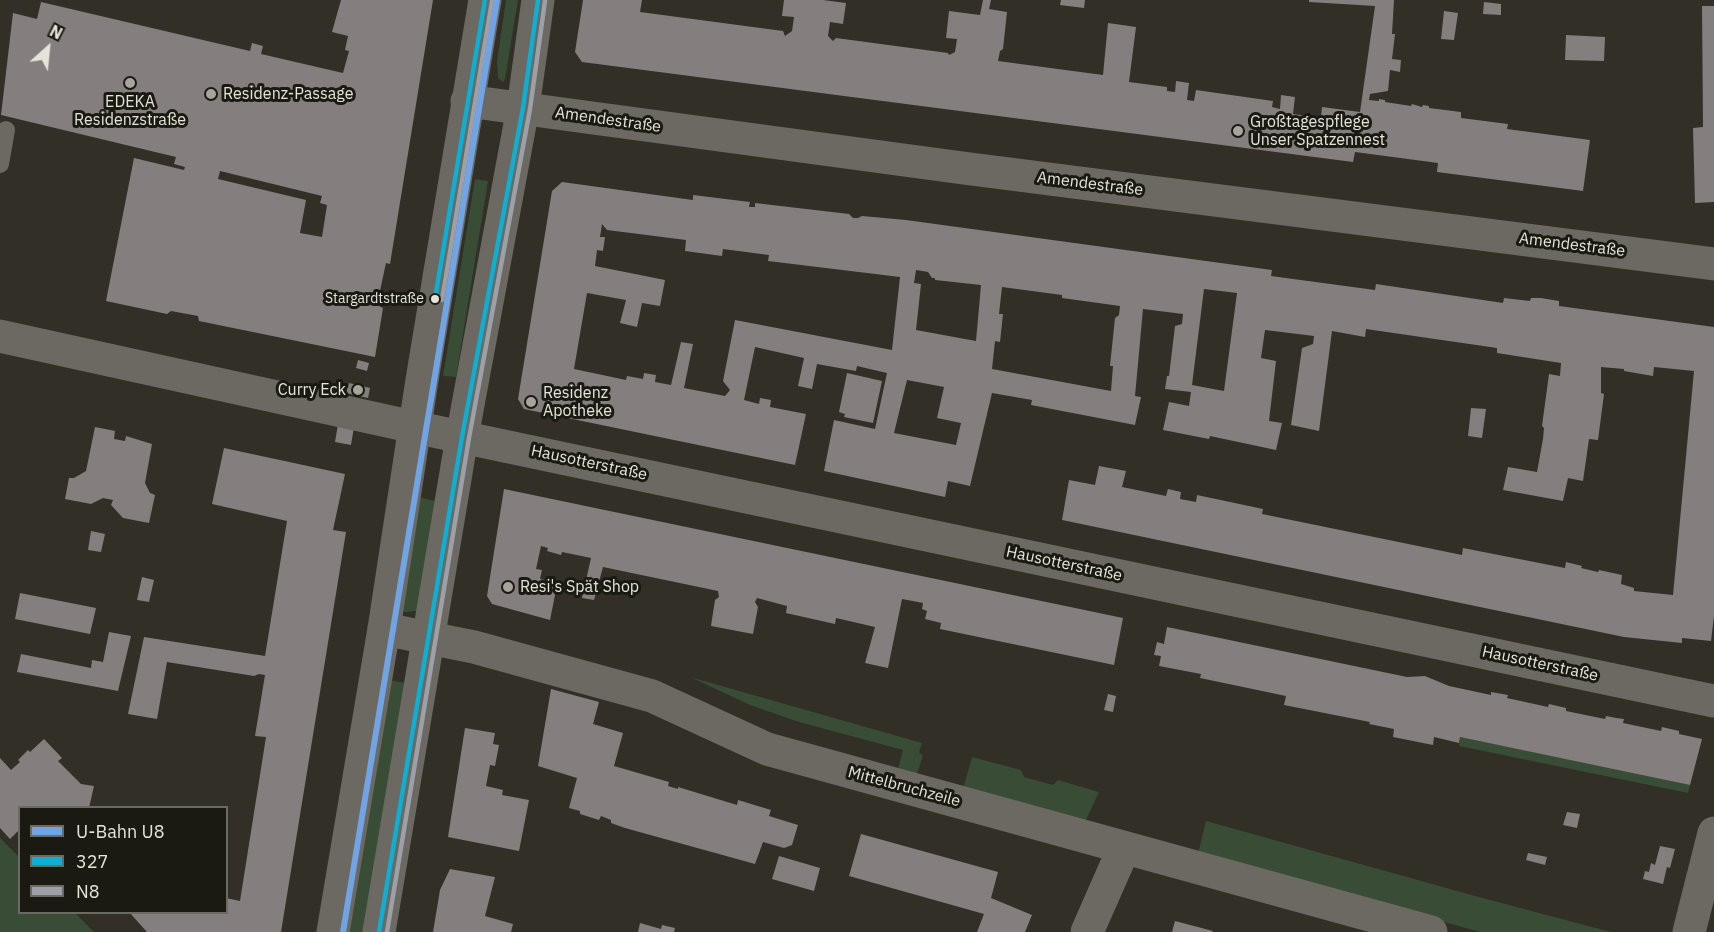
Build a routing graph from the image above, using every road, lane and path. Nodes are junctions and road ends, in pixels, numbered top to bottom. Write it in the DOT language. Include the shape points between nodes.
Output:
graph roads {
  1 [pos="485,0"];
  2 [pos="538,0"];
  3 [pos="467,101"];
  4 [pos="523,108"];
  5 [pos="6,130"];
  6 [pos="0,164"];
  7 [pos="1714,264"];
  8 [pos="0,336"];
  9 [pos="414,428"];
  10 [pos="462,437"];
  11 [pos="384,629"];
  12 [pos="429,637"];
  13 [pos="1714,701"];
  14 [pos="1714,833"];
  15 [pos="1124,848"];
  16 [pos="333,932"];
  17 [pos="379,932"];
  18 [pos="1087,932"];
  19 [pos="1431,932"];
  20 [pos="1689,932"];
  1 -- 3 [label="main road"];
  2 -- 4 [label="main road"];
  3 -- 4 [label="street, Amendestraße"];
  3 -- 9 [label="main road"];
  4 -- 7 [label="street, Amendestraße"];
  4 -- 10 [label="main road"];
  5 -- 6 [label="lane"];
  8 -- 9 [label="street"];
  9 -- 10 [label="street, Hausotterstraße"];
  9 -- 11 [label="main road"];
  10 -- 12 [label="main road"];
  10 -- 13 [label="street, Hausotterstraße"];
  11 -- 12 [label="street, Mittelbruchzeile"];
  11 -- 16 [label="main road"];
  12 -- 15 [label="street, Mittelbruchzeile" via="652,696 767,749"];
  12 -- 17 [label="main road"];
  14 -- 20 [label="street"];
  15 -- 18 [label="street"];
  15 -- 19 [label="street, Mittelbruchzeile"];
}
